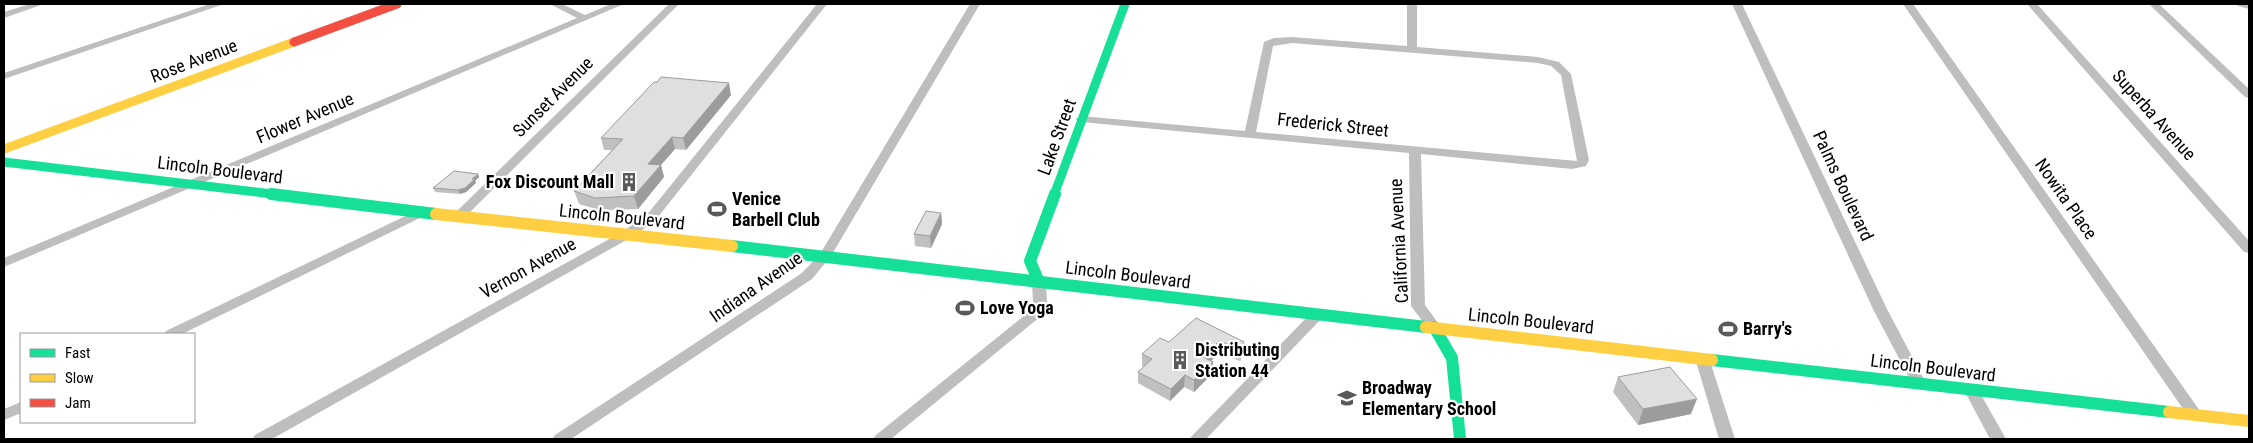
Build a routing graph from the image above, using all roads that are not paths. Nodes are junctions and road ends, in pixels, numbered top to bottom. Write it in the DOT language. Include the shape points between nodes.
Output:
graph roads {
  1 [pos="40,4"];
  2 [pos="219,4"];
  3 [pos="397,4"];
  4 [pos="555,4"];
  5 [pos="619,4"];
  6 [pos="674,4"];
  7 [pos="822,4"];
  8 [pos="975,4"];
  9 [pos="1125,4"];
  10 [pos="1412,4"];
  11 [pos="1737,4"];
  12 [pos="1908,4"];
  13 [pos="2032,4"];
  14 [pos="2154,4"];
  15 [pos="2241,4"];
  16 [pos="2249,6"];
  17 [pos="4,15"];
  18 [pos="584,18"];
  19 [pos="1412,50"];
  20 [pos="4,76"];
  21 [pos="2249,95"];
  22 [pos="1081,119"];
  23 [pos="1250,134"];
  24 [pos="4,150"];
  25 [pos="1414,151"];
  26 [pos="4,162"];
  27 [pos="191,184"];
  28 [pos="422,212"];
  29 [pos="458,217"];
  30 [pos="626,235"];
  31 [pos="2249,248"];
  32 [pos="825,256"];
  33 [pos="4,263"];
  34 [pos="1039,282"];
  35 [pos="1317,315"];
  36 [pos="1434,327"];
  37 [pos="173,333"];
  38 [pos="1702,358"];
  39 [pos="1918,384"];
  40 [pos="1971,390"];
  41 [pos="20,408"];
  42 [pos="2195,415"];
  43 [pos="4,416"];
  44 [pos="2249,421"];
  45 [pos="260,439"];
  46 [pos="560,439"];
  47 [pos="881,439"];
  48 [pos="1197,439"];
  49 [pos="1460,439"];
  50 [pos="1726,439"];
  51 [pos="1998,439"];
  1 -- 17 [label="street"];
  2 -- 20 [label="street"];
  3 -- 24 [label="main road, Rose Avenue"];
  4 -- 18 [label="street"];
  5 -- 18 [label="street, Flower Avenue"];
  6 -- 29 [label="street, Sunset Avenue"];
  7 -- 30 [label="street, Vernon Avenue" via="650,219"];
  8 -- 32 [label="street, Indiana Avenue"];
  9 -- 22 [label="main road, Lake Street"];
  10 -- 19 [label="street"];
  11 -- 39 [label="street, Palms Boulevard"];
  12 -- 42 [label="street, Nowita Place"];
  13 -- 31 [label="street, Superba Avenue"];
  14 -- 21 [label="street"];
  15 -- 16 [label="street"];
  18 -- 27 [label="street, Flower Avenue"];
  19 -- 23 [label="street" via="1292,40 1268,44"];
  19 -- 25 [label="street, Frederick Street" via="1555,64 1566,74 1584,160 1582,164 1572,165"];
  22 -- 23 [label="street, Frederick Street"];
  22 -- 34 [label="main road, Lake Street" via="1030,261"];
  23 -- 25 [label="street, Frederick Street"];
  25 -- 36 [label="street, California Avenue" via="1418,306"];
  26 -- 27 [label="main road, Lincoln Boulevard"];
  27 -- 28 [label="main road, Lincoln Boulevard"];
  27 -- 33 [label="street, Flower Avenue"];
  28 -- 29 [label="main road, Lincoln Boulevard"];
  28 -- 37 [label="street"];
  29 -- 30 [label="main road, Lincoln Boulevard"];
  30 -- 32 [label="main road, Lincoln Boulevard"];
  30 -- 45 [label="street, Vernon Avenue"];
  32 -- 34 [label="main road, Lincoln Boulevard"];
  32 -- 46 [label="street, Indiana Avenue" via="807,276"];
  34 -- 35 [label="main road, Lincoln Boulevard"];
  34 -- 47 [label="street" via="1040,303 1036,313"];
  35 -- 36 [label="main road, Lincoln Boulevard"];
  35 -- 48 [label="street"];
  36 -- 38 [label="main road, Lincoln Boulevard"];
  36 -- 49 [label="main road, California Avenue" via="1452,358"];
  38 -- 39 [label="main road, Lincoln Boulevard"];
  38 -- 50 [label="street"];
  39 -- 40 [label="main road, Lincoln Boulevard"];
  40 -- 42 [label="main road, Lincoln Boulevard"];
  40 -- 51 [label="street"];
  41 -- 43 [label="street"];
  42 -- 44 [label="main road, Lincoln Boulevard"];
}
